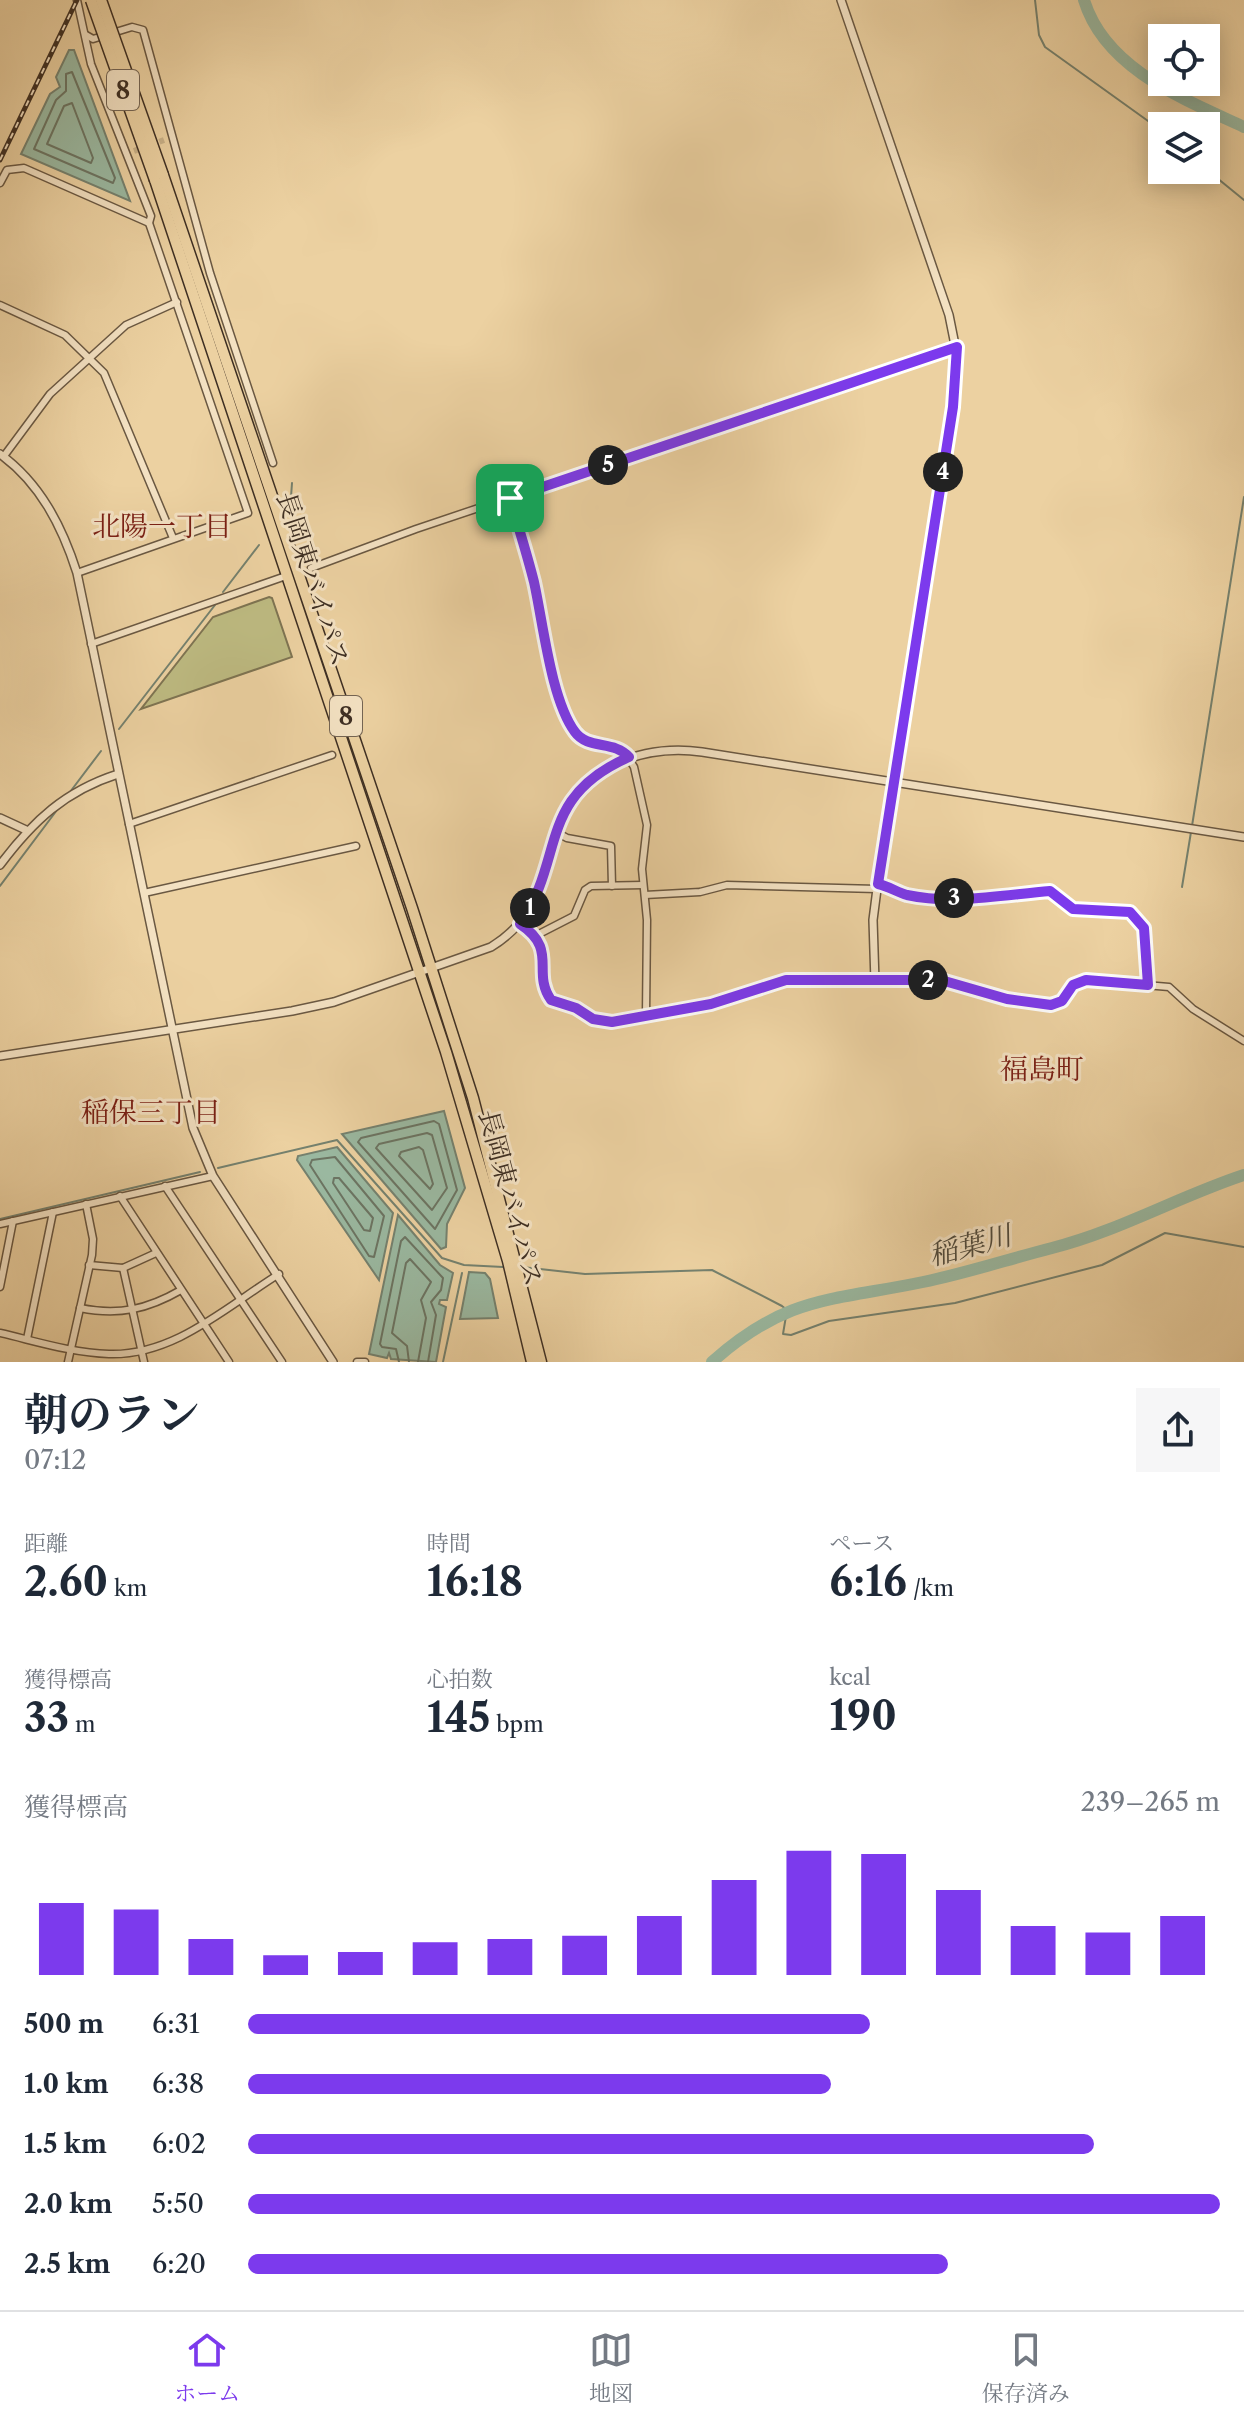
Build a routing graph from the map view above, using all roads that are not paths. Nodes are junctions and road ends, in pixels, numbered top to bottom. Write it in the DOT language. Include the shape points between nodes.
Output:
graph roads {
  1 [pos="77,0"];
  2 [pos="91,0"];
  3 [pos="101,0"];
  4 [pos="841,0"];
  5 [pos="86,35"];
  6 [pos="173,137"];
  7 [pos="164,140"];
  8 [pos="159,178"];
  9 [pos="0,183"];
  10 [pos="149,223"];
  11 [pos="177,302"];
  12 [pos="0,305"];
  13 [pos="957,347"];
  14 [pos="90,358"];
  15 [pos="2,455"];
  16 [pos="273,463"];
  17 [pos="510,498"];
  18 [pos="173,538"];
  19 [pos="311,568"];
  20 [pos="77,573"];
  21 [pos="283,577"];
  22 [pos="91,644"];
  23 [pos="332,755"];
  24 [pos="629,757"];
  25 [pos="118,774"];
  26 [pos="894,782"];
  27 [pos="0,818"];
  28 [pos="129,824"];
  29 [pos="26,830"];
  30 [pos="554,831"];
  31 [pos="1244,837"];
  32 [pos="356,846"];
  33 [pos="0,865"];
  34 [pos="643,885"];
  35 [pos="612,886"];
  36 [pos="877,886"];
  37 [pos="144,893"];
  38 [pos="645,895"];
  39 [pos="520,924"];
  40 [pos="537,935"];
  41 [pos="426,970"];
  42 [pos="875,982"];
  43 [pos="1148,985"];
  44 [pos="646,1015"];
  45 [pos="172,1029"];
  46 [pos="1244,1041"];
  47 [pos="0,1056"];
  48 [pos="213,1176"];
  49 [pos="165,1186"];
  50 [pos="120,1196"];
  51 [pos="86,1204"];
  52 [pos="53,1212"];
  53 [pos="13,1221"];
  54 [pos="0,1224"];
  55 [pos="156,1253"];
  56 [pos="89,1265"];
  57 [pos="123,1268"];
  58 [pos="279,1274"];
  59 [pos="516,1277"];
  60 [pos="0,1287"];
  61 [pos="181,1290"];
  62 [pos="239,1299"];
  63 [pos="80,1308"];
  64 [pos="133,1310"];
  65 [pos="204,1323"];
  66 [pos="0,1333"];
  67 [pos="27,1339"];
  68 [pos="71,1349"];
  69 [pos="141,1352"];
  70 [pos="68,1362"];
  71 [pos="144,1362"];
  72 [pos="229,1362"];
  73 [pos="282,1362"];
  74 [pos="333,1362"];
  75 [pos="357,1362"];
  76 [pos="365,1362"];
  77 [pos="532,1362"];
  78 [pos="541,1362"];
  1 -- 5 [label="street"];
  2 -- 8 [label="highway, 長岡東バイパス / 8, bridge"];
  3 -- 8 [label="highway, 長岡東バイパス / 8, bridge"];
  4 -- 13 [label="street"];
  5 -- 6 [label="street" via="93,39 132,27 143,30"];
  5 -- 10 [label="street" via="91,64 131,152"];
  6 -- 7 [label="street"];
  6 -- 16 [label="street" via="210,273"];
  8 -- 41 [label="highway, 長岡東バイパス / 8"];
  9 -- 10 [label="street" via="7,170 24,168"];
  10 -- 11 [label="street"];
  11 -- 14 [label="street" via="135,320"];
  11 -- 18 [label="street" via="248,513"];
  12 -- 14 [label="street" via="65,335"];
  13 -- 17 [label="street"];
  13 -- 26 [label="street" via="955,393"];
  14 -- 15 [label="street" via="50,394"];
  14 -- 18 [label="street" via="110,382"];
  15 -- 20 [label="street" via="51,509"];
  17 -- 19 [label="street"];
  17 -- 24 [label="street" via="551,667 572,728 583,739 618,748"];
  18 -- 20 [label="street"];
  20 -- 22 [label="street"];
  21 -- 22 [label="street"];
  22 -- 25 [label="street"];
  23 -- 28 [label="street"];
  24 -- 26 [label="street" via="682,750"];
  24 -- 30 [label="street" via="579,791"];
  24 -- 34 [label="street" via="647,825"];
  25 -- 28 [label="street"];
  25 -- 29 [label="street" via="70,794"];
  26 -- 31 [label="street"];
  26 -- 36 [label="street"];
  27 -- 29 [label="street"];
  28 -- 37 [label="street"];
  29 -- 33 [label="street"];
  30 -- 35 [label="street" via="611,846"];
  30 -- 39 [label="street" via="538,892"];
  32 -- 37 [label="street"];
  34 -- 35 [label="street"];
  34 -- 38 [label="street"];
  35 -- 40 [label="street" via="585,890 574,916"];
  36 -- 38 [label="street" via="727,885"];
  36 -- 42 [label="street"];
  36 -- 43 [label="street" via="944,898 1050,891 1073,909 1130,912 1144,928"];
  37 -- 45 [label="street"];
  38 -- 44 [label="street"];
  39 -- 40 [label="street"];
  39 -- 41 [label="street" via="491,947"];
  40 -- 44 [label="street" via="551,1000 606,1022"];
  41 -- 45 [label="street" via="306,1008"];
  41 -- 59 [label="highway, 長岡東バイパス / 8" via="473,1098"];
  42 -- 43 [label="street" via="941,980 1051,1005 1086,980"];
  42 -- 44 [label="street" via="786,980 711,1004"];
  43 -- 46 [label="street" via="1169,987"];
  45 -- 47 [label="street"];
  45 -- 48 [label="street" via="193,1128"];
  48 -- 49 [label="street"];
  48 -- 58 [label="street"];
  49 -- 50 [label="street"];
  49 -- 62 [label="street"];
  50 -- 51 [label="street"];
  50 -- 55 [label="street"];
  51 -- 52 [label="street"];
  51 -- 56 [label="street" via="93,1239"];
  52 -- 53 [label="street"];
  52 -- 67 [label="street"];
  53 -- 54 [label="street"];
  53 -- 60 [label="street"];
  55 -- 57 [label="street"];
  55 -- 61 [label="street"];
  56 -- 57 [label="street"];
  56 -- 63 [label="street"];
  57 -- 64 [label="street"];
  58 -- 62 [label="street"];
  58 -- 74 [label="street"];
  59 -- 77 [label="highway, 長岡東バイパス / 8"];
  59 -- 78 [label="highway, 長岡東バイパス / 8"];
  61 -- 64 [label="street"];
  61 -- 65 [label="street"];
  62 -- 65 [label="street"];
  62 -- 73 [label="street"];
  63 -- 64 [label="street"];
  63 -- 68 [label="street"];
  64 -- 69 [label="street"];
  65 -- 69 [label="street"];
  65 -- 72 [label="street"];
  66 -- 67 [label="street"];
  67 -- 68 [label="street"];
  68 -- 69 [label="street"];
  68 -- 70 [label="street"];
  69 -- 71 [label="street"];
  75 -- 76 [label="street"];
}
